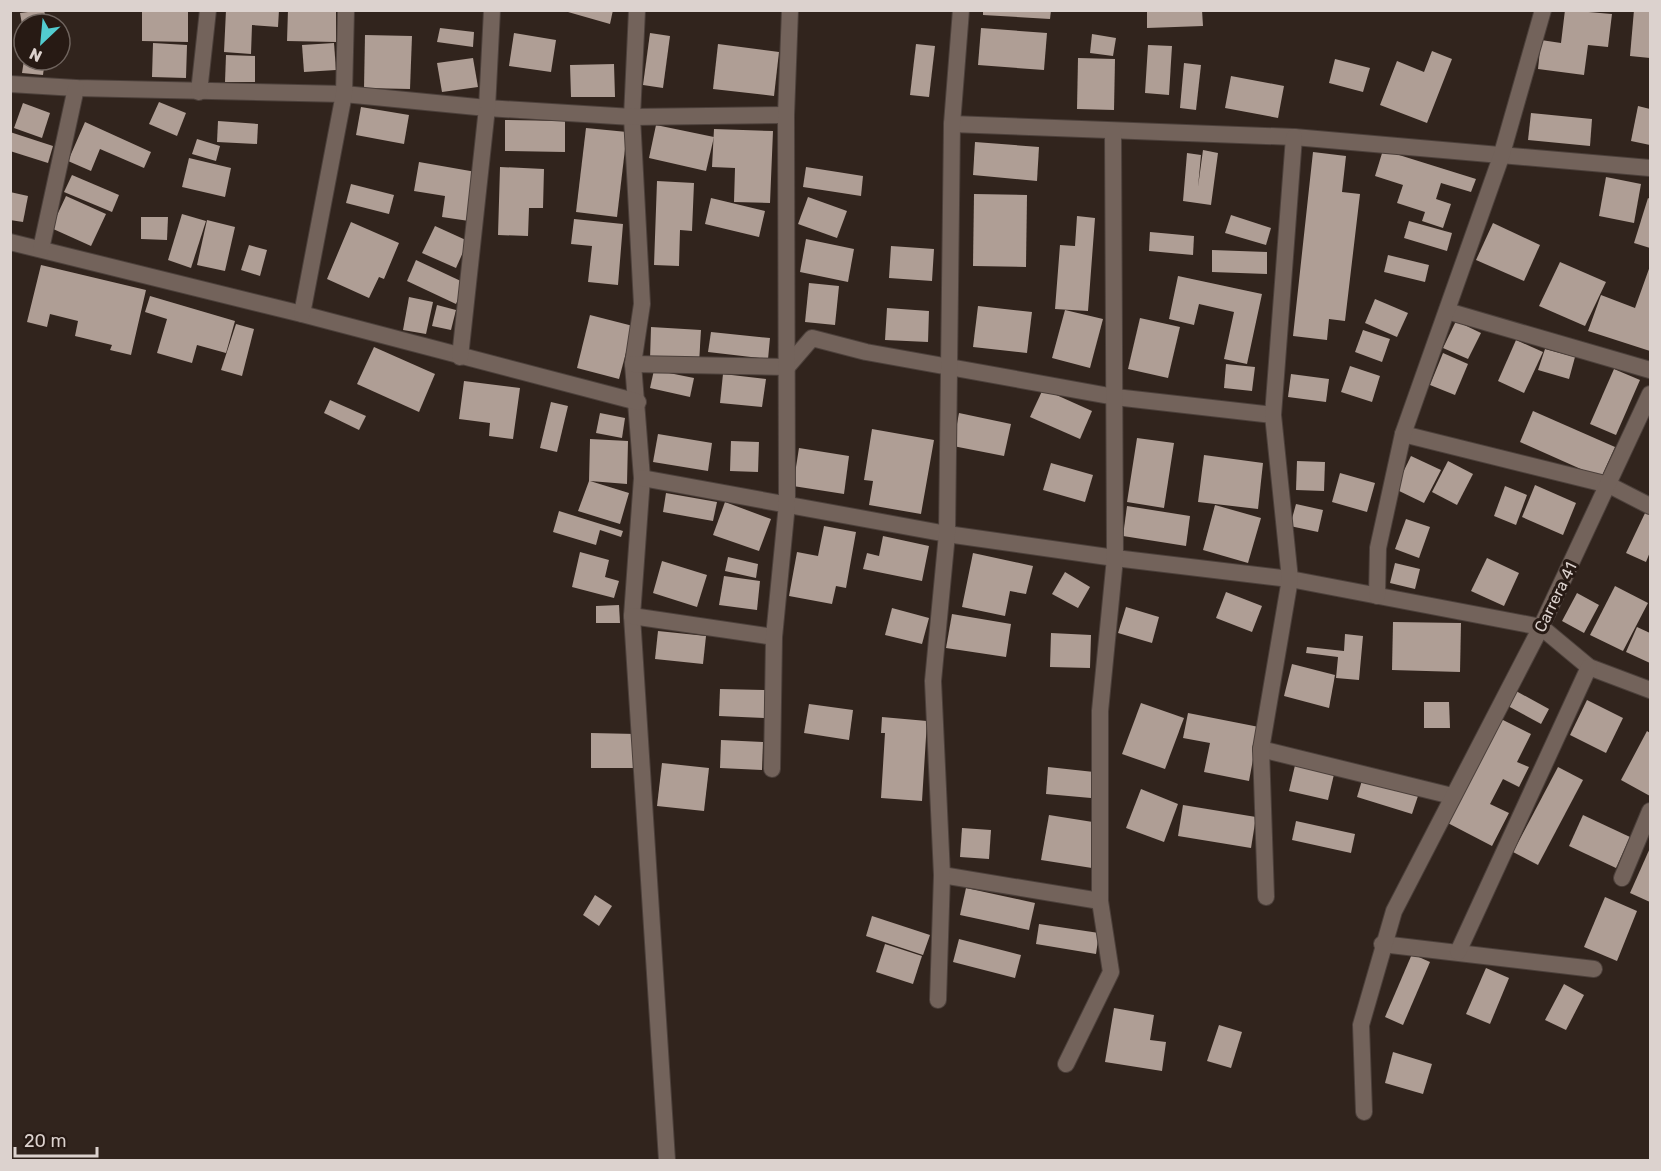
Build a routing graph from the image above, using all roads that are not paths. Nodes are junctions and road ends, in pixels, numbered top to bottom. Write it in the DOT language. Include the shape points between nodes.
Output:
graph roads {
  1 [pos="208,10"];
  2 [pos="346,10"];
  3 [pos="492,10"];
  4 [pos="637,10"];
  5 [pos="790,10"];
  6 [pos="961,10"];
  7 [pos="1544,10"];
  8 [pos="10,84"];
  9 [pos="76,88"];
  10 [pos="199,92"];
  11 [pos="344,94"];
  12 [pos="487,108"];
  13 [pos="786,115"];
  14 [pos="632,117"];
  15 [pos="952,124"];
  16 [pos="1113,132"];
  17 [pos="1294,137"];
  18 [pos="1501,157"];
  19 [pos="1650,168"];
  20 [pos="10,242"];
  21 [pos="41,249"];
  22 [pos="1447,311"];
  23 [pos="302,314"];
  24 [pos="460,357"];
  25 [pos="633,364"];
  26 [pos="948,364"];
  27 [pos="787,367"];
  28 [pos="1650,370"];
  29 [pos="1650,394"];
  30 [pos="1115,397"];
  31 [pos="638,402"];
  32 [pos="1273,415"];
  33 [pos="1403,434"];
  34 [pos="642,478"];
  35 [pos="1609,484"];
  36 [pos="787,504"];
  37 [pos="1650,506"];
  38 [pos="946,534"];
  39 [pos="1115,558"];
  40 [pos="1290,579"];
  41 [pos="1377,596"];
  42 [pos="632,616"];
  43 [pos="1541,627"];
  44 [pos="774,638"];
  45 [pos="1589,667"];
  46 [pos="1650,690"];
  47 [pos="1261,749"];
  48 [pos="772,769"];
  49 [pos="1452,796"];
  50 [pos="1650,811"];
  51 [pos="942,875"];
  52 [pos="1622,878"];
  53 [pos="1266,897"];
  54 [pos="1100,902"];
  55 [pos="1382,944"];
  56 [pos="1458,952"];
  57 [pos="1594,969"];
  58 [pos="938,1000"];
  59 [pos="1065,1064"];
  60 [pos="1364,1112"];
  61 [pos="667,1161"];
  1 -- 10 [label="street"];
  2 -- 11 [label="street"];
  3 -- 12 [label="street"];
  4 -- 14 [label="street"];
  5 -- 13 [label="street"];
  6 -- 15 [label="street"];
  7 -- 18 [label="street"];
  8 -- 9 [label="street"];
  9 -- 10 [label="street"];
  9 -- 21 [label="street"];
  10 -- 11 [label="street"];
  11 -- 12 [label="street"];
  11 -- 23 [label="street"];
  12 -- 14 [label="street"];
  12 -- 24 [label="street"];
  13 -- 14 [label="street"];
  13 -- 27 [label="street"];
  14 -- 25 [label="street" via="642,304"];
  15 -- 16 [label="street"];
  15 -- 26 [label="street"];
  16 -- 17 [label="street"];
  16 -- 30 [label="street"];
  17 -- 18 [label="street"];
  17 -- 32 [label="street"];
  18 -- 19 [label="street"];
  18 -- 22 [label="street"];
  20 -- 21 [label="street"];
  21 -- 23 [label="street"];
  22 -- 28 [label="street"];
  22 -- 33 [label="street"];
  23 -- 24 [label="street"];
  24 -- 31 [label="street"];
  25 -- 27 [label="street"];
  25 -- 31 [label="street"];
  26 -- 27 [label="street" via="866,352 812,338"];
  26 -- 30 [label="street"];
  26 -- 38 [label="street"];
  27 -- 36 [label="street"];
  29 -- 35 [label="street, Carrera 41"];
  30 -- 32 [label="street"];
  30 -- 39 [label="street"];
  31 -- 34 [label="street"];
  32 -- 40 [label="street"];
  33 -- 35 [label="street"];
  33 -- 41 [label="street" via="1378,548"];
  34 -- 36 [label="street"];
  34 -- 42 [label="street"];
  35 -- 37 [label="street"];
  35 -- 43 [label="street, Carrera 41"];
  36 -- 38 [label="street"];
  36 -- 44 [label="street"];
  38 -- 39 [label="street"];
  38 -- 51 [label="street" via="933,681"];
  39 -- 40 [label="street"];
  39 -- 54 [label="street" via="1100,711"];
  40 -- 41 [label="street"];
  40 -- 47 [label="street"];
  41 -- 43 [label="street"];
  42 -- 44 [label="street"];
  42 -- 61 [label="street"];
  43 -- 45 [label="street"];
  43 -- 49 [label="street, Carrera 41"];
  44 -- 48 [label="street"];
  45 -- 46 [label="street"];
  45 -- 56 [label="street"];
  47 -- 49 [label="street"];
  47 -- 53 [label="street"];
  49 -- 55 [label="street, Carrera 41" via="1394,911"];
  50 -- 52 [label="street"];
  51 -- 54 [label="street"];
  51 -- 58 [label="street"];
  54 -- 59 [label="street" via="1111,972"];
  55 -- 56 [label="street"];
  55 -- 60 [label="street, Carrera 41" via="1361,1025"];
  56 -- 57 [label="street"];
}
